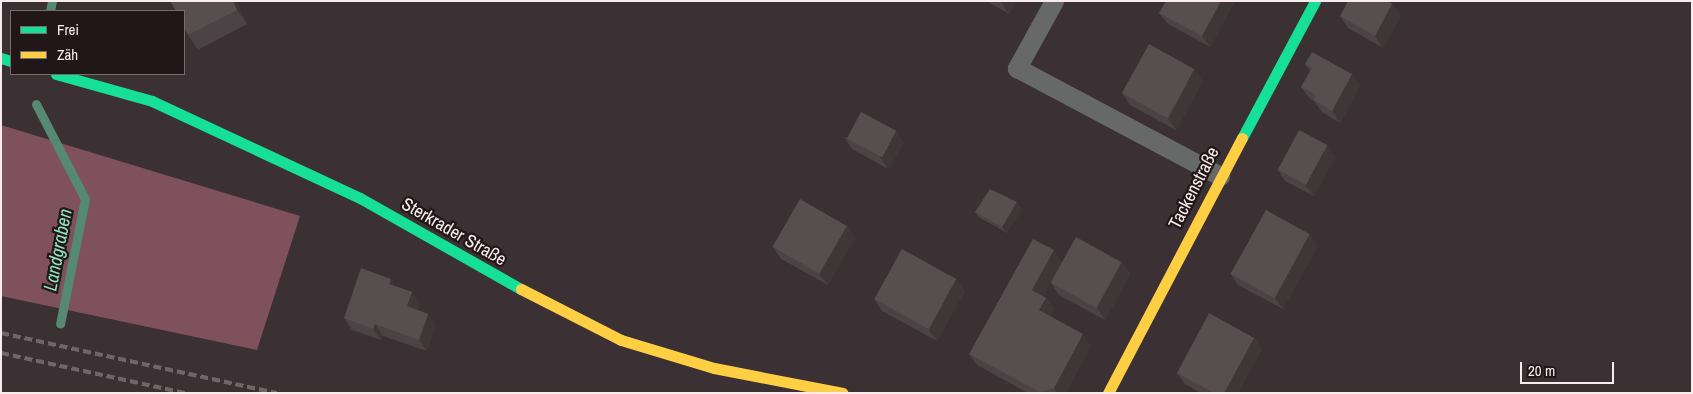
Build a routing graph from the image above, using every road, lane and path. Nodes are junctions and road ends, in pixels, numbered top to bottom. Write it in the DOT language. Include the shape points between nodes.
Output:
graph roads {
  1 [pos="1054,1"];
  2 [pos="1315,1"];
  3 [pos="60,75"];
  4 [pos="1220,176"];
  5 [pos="843,393"];
  6 [pos="1108,393"];
  1 -- 4 [label="lane" via="1017,68"];
  2 -- 4 [label="main road, Tackenstraße"];
  3 -- 5 [label="main road, Sterkrader Straße" via="152,101 352,194 504,281 621,340 714,368"];
  4 -- 6 [label="main road, Tackenstraße"];
}
